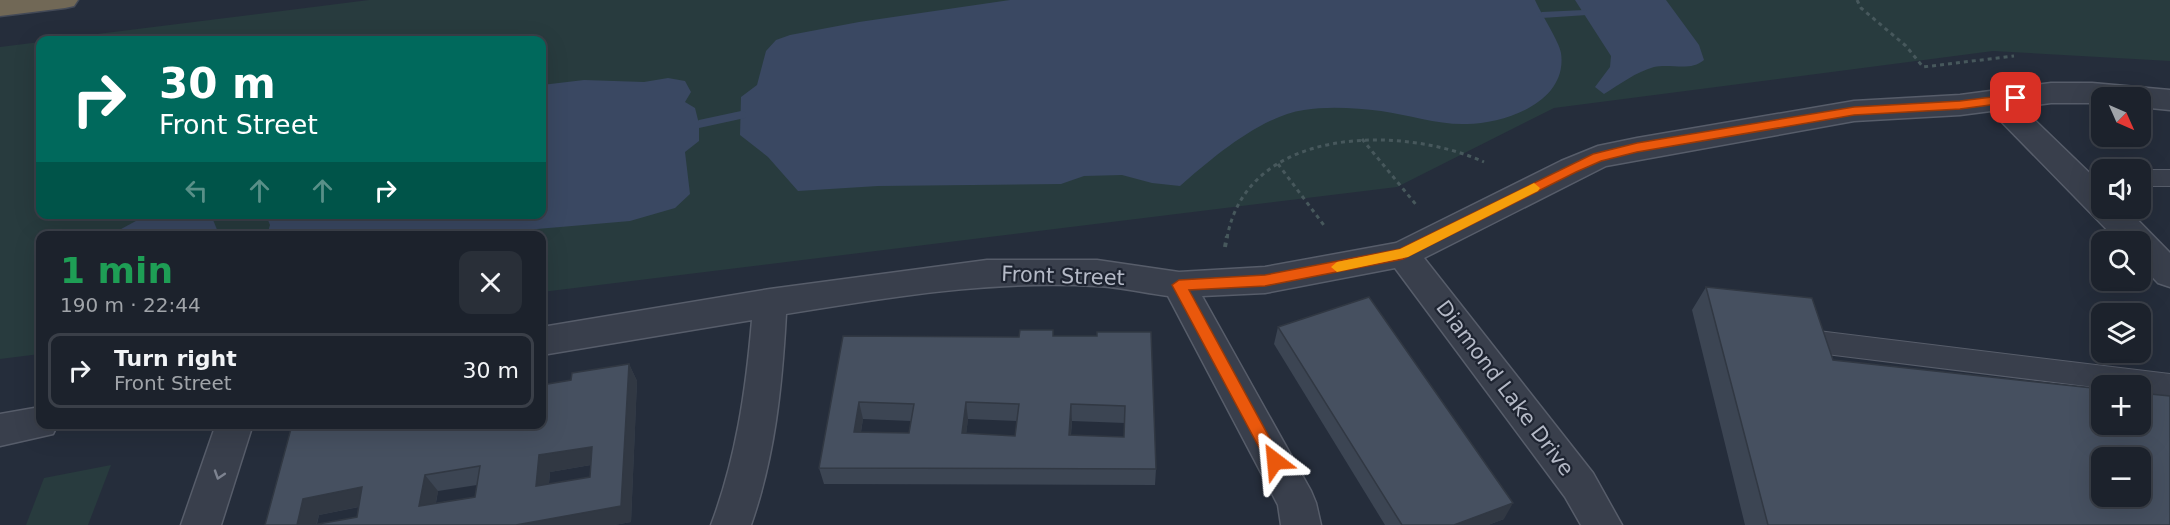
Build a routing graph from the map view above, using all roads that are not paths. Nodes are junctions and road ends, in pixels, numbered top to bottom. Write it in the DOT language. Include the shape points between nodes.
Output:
graph roads {
  1 [pos="64,0"];
  2 [pos="0,8"];
  3 [pos="2170,100"];
  4 [pos="1998,101"];
  5 [pos="2151,178"];
  6 [pos="2170,178"];
  7 [pos="2091,186"];
  8 [pos="2117,219"];
  9 [pos="1403,254"];
  10 [pos="2156,257"];
  11 [pos="1179,285"];
  12 [pos="770,302"];
  13 [pos="546,340"];
  14 [pos="1818,342"];
  15 [pos="2170,385"];
  16 [pos="36,424"];
  17 [pos="233,429"];
  18 [pos="0,430"];
  19 [pos="201,525"];
  20 [pos="731,525"];
  21 [pos="1301,525"];
  22 [pos="1602,525"];
  1 -- 2 [label="highway"];
  3 -- 4 [label="street, Front Street" via="2051,93"];
  4 -- 7 [label="street"];
  4 -- 9 [label="street, Front Street" via="1854,111 1607,155"];
  5 -- 6 [label="lane"];
  8 -- 10 [label="street"];
  9 -- 11 [label="street, Front Street" via="1265,280"];
  9 -- 22 [label="street, Diamond Lake Drive" via="1578,485"];
  11 -- 12 [label="street, Front Street" via="1096,273 987,273"];
  11 -- 21 [label="street" via="1297,503"];
  12 -- 13 [label="street, Front Street"];
  12 -- 20 [label="street" via="760,421 745,490"];
  14 -- 15 [label="lane"];
  16 -- 18 [label="street"];
  17 -- 19 [label="street, one-way"];
}
